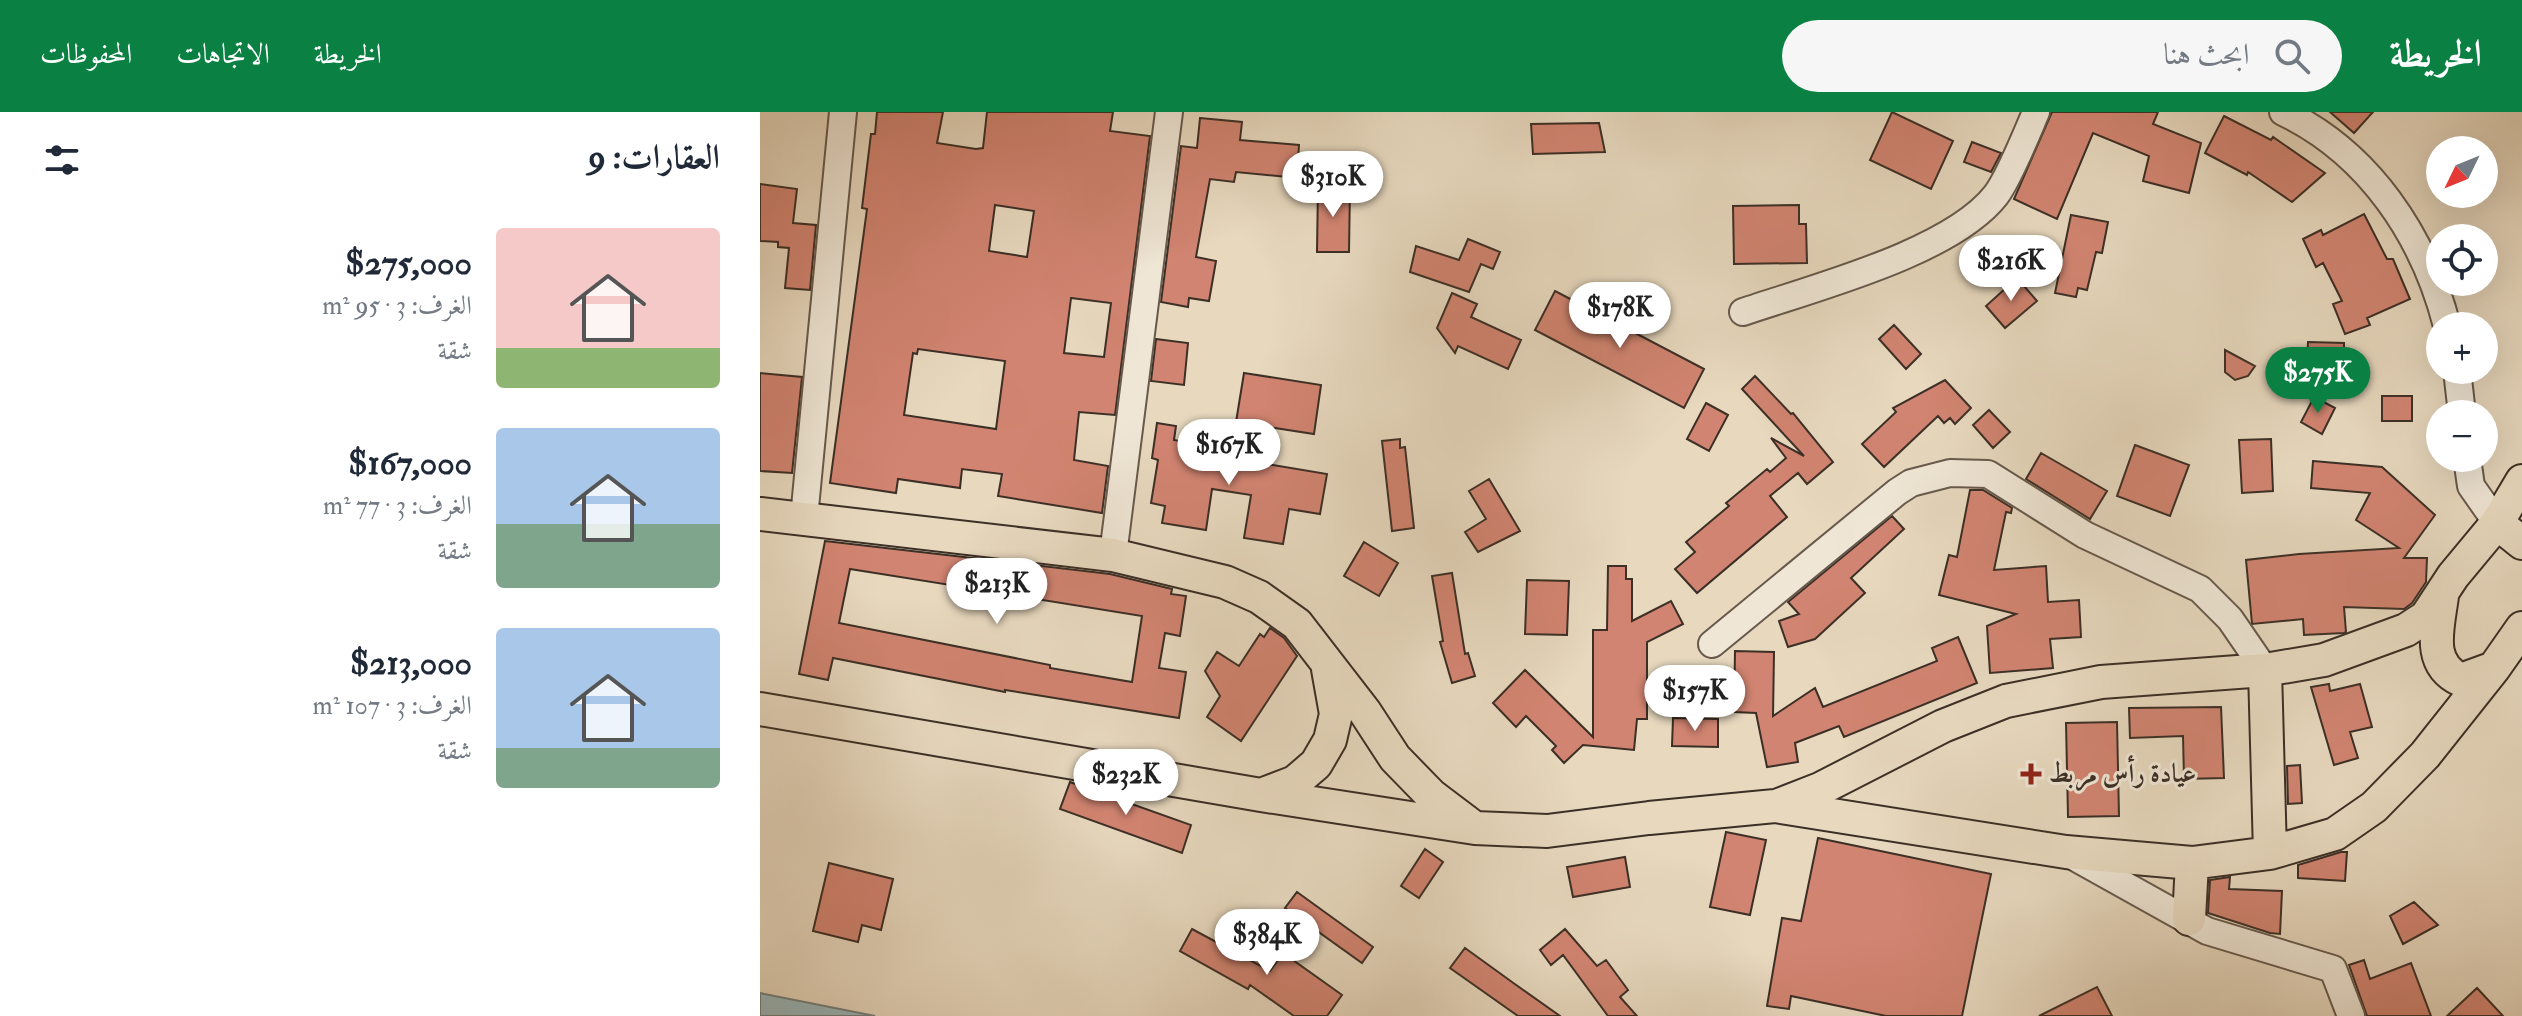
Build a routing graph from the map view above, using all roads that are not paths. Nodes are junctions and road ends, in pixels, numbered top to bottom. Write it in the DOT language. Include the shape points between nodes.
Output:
graph roads {
  1 [pos="843,112"];
  2 [pos="1169,112"];
  3 [pos="2036,112"];
  4 [pos="2283,112"];
  5 [pos="1743,312"];
  6 [pos="2443,312"];
  7 [pos="2469,472"];
  8 [pos="2522,481"];
  9 [pos="760,514"];
  10 [pos="804,518"];
  11 [pos="2497,523"];
  12 [pos="2522,543"];
  13 [pos="1113,555"];
  14 [pos="2442,596"];
  15 [pos="2522,628"];
  16 [pos="1712,644"];
  17 [pos="1327,662"];
  18 [pos="2494,668"];
  19 [pos="2265,670"];
  20 [pos="760,709"];
  21 [pos="1261,795"];
  22 [pos="1775,806"];
  23 [pos="1475,828"];
  24 [pos="2066,852"];
  25 [pos="2270,853"];
  26 [pos="2192,863"];
  27 [pos="2189,919"];
  28 [pos="2351,1016"];
  1 -- 10 [label="street"];
  2 -- 13 [label="street"];
  3 -- 5 [label="street" via="1997,194 1969,221 1913,253"];
  4 -- 6 [label="street" via="2309,124 2355,162 2388,200 2415,238"];
  7 -- 11 [label="street" via="2471,486"];
  8 -- 11 [label="main road"];
  9 -- 10 [label="main road"];
  10 -- 13 [label="main road"];
  11 -- 12 [label="main road"];
  11 -- 14 [label="main road"];
  13 -- 17 [label="main road" via="1225,582 1259,597 1297,624"];
  14 -- 18 [label="main road" via="2439,662 2461,680"];
  14 -- 19 [label="main road" via="2426,617 2406,630 2324,660"];
  15 -- 18 [label="main road"];
  16 -- 19 [label="street" via="1911,483 1950,473 1988,474 2085,535 2200,589 2230,619"];
  17 -- 21 [label="main road" via="1336,714 1330,740 1316,764 1295,782"];
  17 -- 23 [label="main road" via="1395,758 1431,795"];
  18 -- 25 [label="main road" via="2425,755 2374,807 2335,834"];
  19 -- 22 [label="main road" via="2101,682 2006,701"];
  19 -- 25 [label="main road"];
  20 -- 21 [label="main road"];
  21 -- 23 [label="main road"];
  22 -- 23 [label="main road" via="1547,831"];
  22 -- 24 [label="main road"];
  24 -- 26 [label="main road"];
  24 -- 27 [label="street"];
  25 -- 26 [label="main road"];
  26 -- 27 [label="main road"];
  27 -- 28 [label="street" via="2207,931 2333,969"];
}
